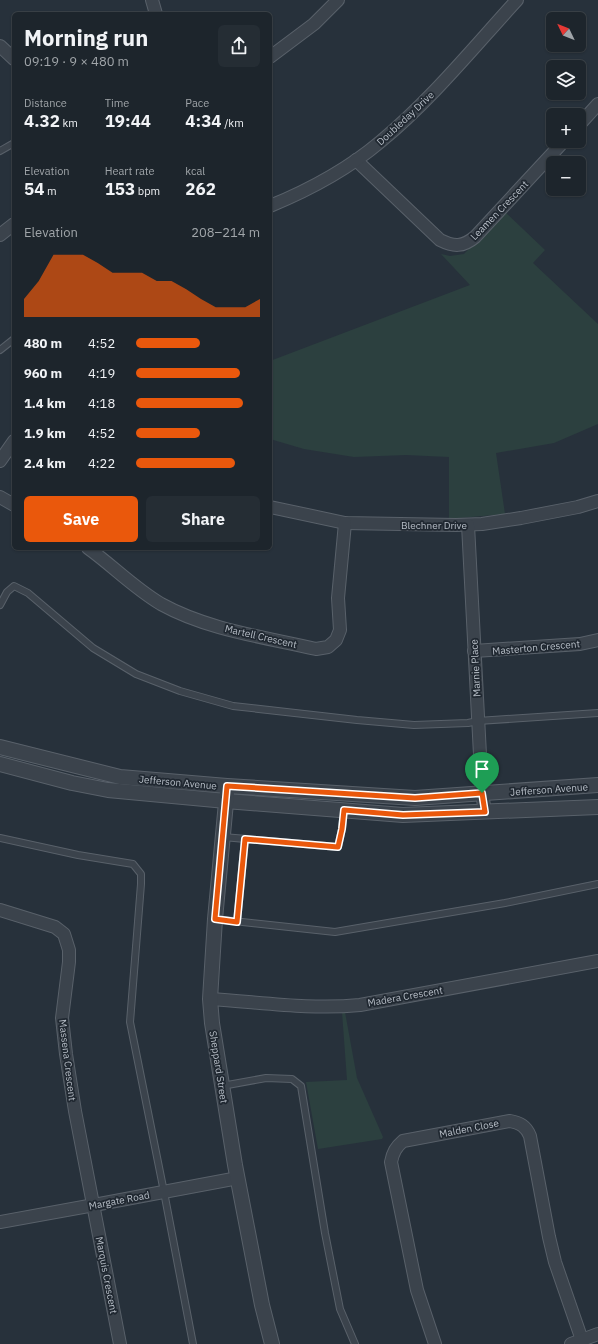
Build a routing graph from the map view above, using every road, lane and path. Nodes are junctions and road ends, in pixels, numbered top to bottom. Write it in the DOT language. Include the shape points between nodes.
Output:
graph roads {
  1 [pos="152,0"];
  2 [pos="338,0"];
  3 [pos="518,0"];
  4 [pos="155,12"];
  5 [pos="0,46"];
  6 [pos="272,56"];
  7 [pos="12,57"];
  8 [pos="598,104"];
  9 [pos="586,117"];
  10 [pos="12,144"];
  11 [pos="558,148"];
  12 [pos="0,151"];
  13 [pos="356,160"];
  14 [pos="272,205"];
  15 [pos="12,226"];
  16 [pos="0,235"];
  17 [pos="12,341"];
  18 [pos="0,350"];
  19 [pos="12,444"];
  20 [pos="0,461"];
  21 [pos="0,497"];
  22 [pos="598,501"];
  23 [pos="12,503"];
  24 [pos="272,507"];
  25 [pos="345,523"];
  26 [pos="468,525"];
  27 [pos="91,550"];
  28 [pos="0,606"];
  29 [pos="598,640"];
  30 [pos="474,651"];
  31 [pos="598,713"];
  32 [pos="478,721"];
  33 [pos="1,749"];
  34 [pos="0,764"];
  35 [pos="598,785"];
  36 [pos="227,786"];
  37 [pos="482,793"];
  38 [pos="226,801"];
  39 [pos="598,807"];
  40 [pos="344,810"];
  41 [pos="485,812"];
  42 [pos="223,837"];
  43 [pos="0,838"];
  44 [pos="245,839"];
  45 [pos="598,884"];
  46 [pos="0,910"];
  47 [pos="215,919"];
  48 [pos="237,922"];
  49 [pos="598,961"];
  50 [pos="210,1000"];
  51 [pos="222,1086"];
  52 [pos="238,1178"];
  53 [pos="164,1192"];
  54 [pos="94,1205"];
  55 [pos="0,1222"];
  56 [pos="598,1334"];
  57 [pos="576,1342"];
  58 [pos="120,1344"];
  59 [pos="193,1344"];
  60 [pos="272,1344"];
  61 [pos="355,1344"];
  62 [pos="435,1344"];
  1 -- 4 [label="street"];
  2 -- 6 [label="street" via="314,24"];
  3 -- 13 [label="street, Doubleday Drive" via="421,104 380,143"];
  5 -- 7 [label="street"];
  8 -- 9 [label="street"];
  10 -- 12 [label="lane"];
  11 -- 13 [label="street, Leamen Crescent" via="475,237 468,243 459,245 451,245 440,240"];
  13 -- 14 [label="street, Doubleday Drive"];
  15 -- 16 [label="street"];
  17 -- 18 [label="lane"];
  19 -- 20 [label="street"];
  21 -- 23 [label="street"];
  22 -- 26 [label="street, Blechner Drive" via="521,518"];
  24 -- 25 [label="street, Blechner Drive"];
  25 -- 26 [label="street, Blechner Drive"];
  25 -- 27 [label="street, Martell Crescent" via="338,598 340,630 336,640 328,647 316,649 218,627 162,604"];
  26 -- 30 [label="street, Marnie Place"];
  28 -- 32 [label="lane" via="7,592 14,586 28,593 93,648 136,674 180,691 233,706 414,725"];
  29 -- 30 [label="street, Masterton Crescent" via="580,644"];
  30 -- 32 [label="street, Marnie Place"];
  31 -- 32 [label="lane"];
  32 -- 37 [label="street, Marnie Place"];
  33 -- 36 [label="street, Jefferson Avenue" via="120,777"];
  34 -- 38 [label="street, Jefferson Avenue" via="72,784 108,790"];
  35 -- 37 [label="street, Jefferson Avenue"];
  36 -- 37 [label="street, Jefferson Avenue" via="415,798"];
  36 -- 38 [label="street, Sheppard Street"];
  37 -- 41 [label="street, Marnie Place"];
  38 -- 40 [label="street, Jefferson Avenue"];
  38 -- 42 [label="street, Sheppard Street"];
  39 -- 41 [label="street, Jefferson Avenue"];
  40 -- 41 [label="street, Jefferson Avenue" via="403,815"];
  40 -- 44 [label="lane" via="338,847"];
  42 -- 44 [label="lane"];
  42 -- 47 [label="street, Sheppard Street"];
  43 -- 53 [label="lane" via="133,864 141,874 130,1022"];
  44 -- 48 [label="lane"];
  45 -- 48 [label="lane" via="335,932"];
  46 -- 54 [label="street, Massena Crescent" via="55,927 64,934 69,950 69,962 62,1018 75,1111"];
  47 -- 48 [label="lane"];
  47 -- 50 [label="street, Sheppard Street"];
  49 -- 50 [label="street, Madera Crescent" via="360,1005 321,1006"];
  50 -- 51 [label="street, Sheppard Street"];
  51 -- 52 [label="street, Sheppard Street"];
  51 -- 61 [label="lane" via="266,1078 292,1080 301,1086 340,1309"];
  52 -- 53 [label="street, Margate Road"];
  52 -- 60 [label="street, Sheppard Street"];
  53 -- 54 [label="street, Margate Road"];
  53 -- 59 [label="lane"];
  54 -- 55 [label="street, Margate Road"];
  54 -- 58 [label="street, Marquis Crescent"];
  56 -- 57 [label="street"];
  57 -- 62 [label="street, Malden Close" via="549,1237 530,1136 527,1128 510,1121 404,1141 396,1147 393,1155 391,1162 417,1290"];
}
